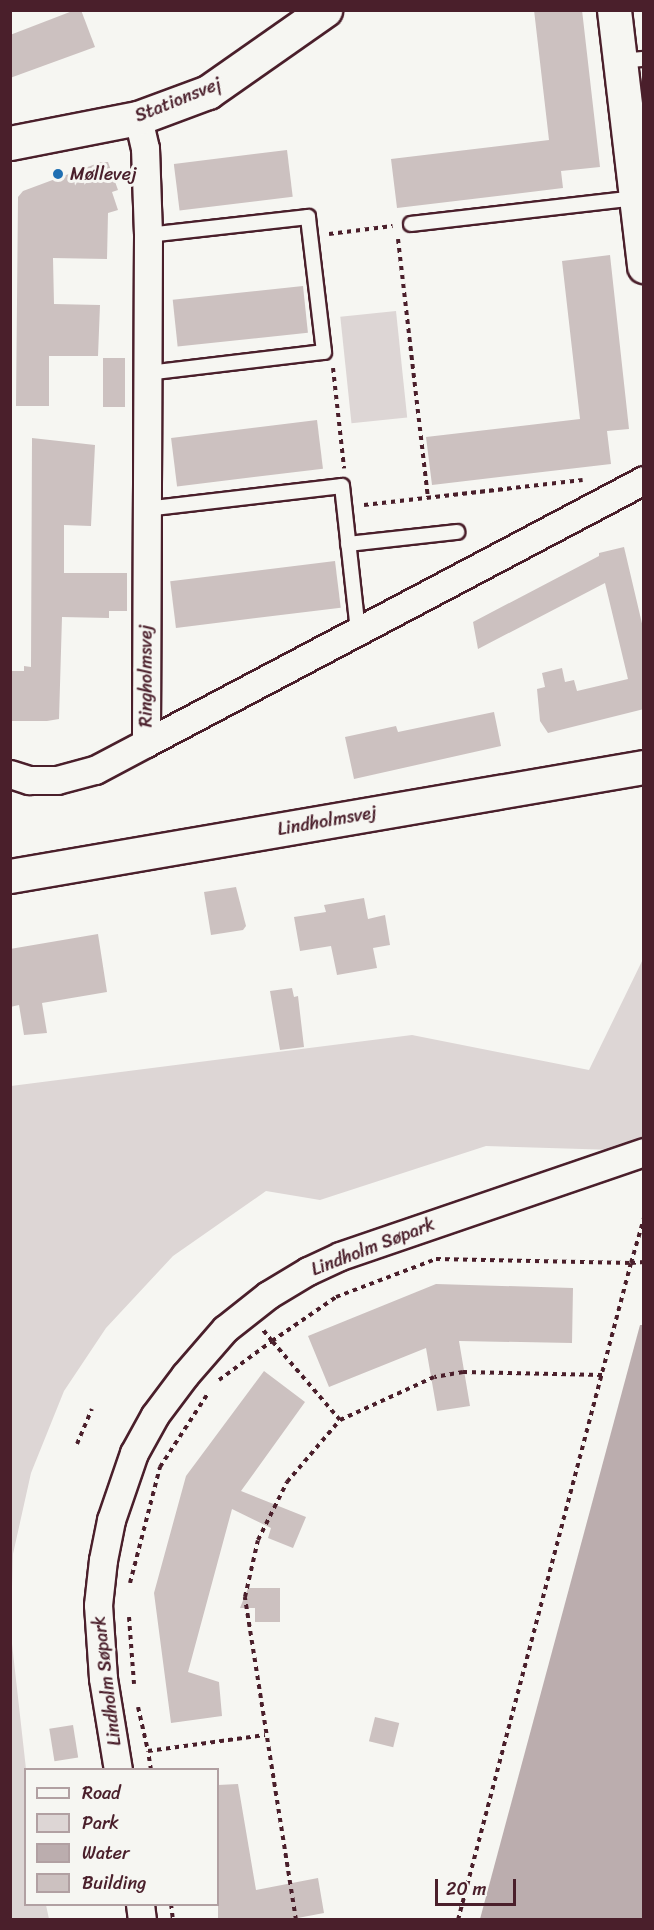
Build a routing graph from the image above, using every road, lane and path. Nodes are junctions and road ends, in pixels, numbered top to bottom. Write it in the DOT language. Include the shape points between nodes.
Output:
graph roads {
  1 [pos="325,10"];
  2 [pos="614,10"];
  3 [pos="631,60"];
  4 [pos="138,118"];
  5 [pos="10,143"];
  6 [pos="635,198"];
  7 [pos="404,225"];
  8 [pos="147,235"];
  9 [pos="311,236"];
  10 [pos="644,266"];
  11 [pos="324,352"];
  12 [pos="147,373"];
  13 [pos="638,482"];
  14 [pos="342,486"];
  15 [pos="428,498"];
  16 [pos="344,507"];
  17 [pos="146,509"];
  18 [pos="457,532"];
  19 [pos="348,544"];
  20 [pos="358,630"];
  21 [pos="146,743"];
  22 [pos="644,767"];
  23 [pos="10,774"];
  24 [pos="10,876"];
  25 [pos="644,1152"];
  26 [pos="644,1218"];
  27 [pos="644,1262"];
  28 [pos="631,1263"];
  29 [pos="247,1312"];
  30 [pos="272,1341"];
  31 [pos="602,1375"];
  32 [pos="214,1383"];
  33 [pos="208,1392"];
  34 [pos="92,1409"];
  35 [pos="340,1420"];
  36 [pos="77,1444"];
  37 [pos="127,1595"];
  38 [pos="128,1606"];
  39 [pos="135,1694"];
  40 [pos="137,1705"];
  41 [pos="265,1735"];
  42 [pos="148,1751"];
  43 [pos="118,1768"];
  44 [pos="151,1768"];
  45 [pos="296,1920"];
  46 [pos="458,1920"];
  1 -- 4 [label="street, Stationsvej" via="208,92"];
  2 -- 3 [label="street"];
  3 -- 6 [label="street"];
  4 -- 5 [label="street, Stationsvej"];
  4 -- 8 [label="street, Ringholmsvej" via="145,148"];
  6 -- 7 [label="lane"];
  6 -- 10 [label="street"];
  7 -- 9 [label="path"];
  7 -- 15 [label="path"];
  8 -- 9 [label="lane" via="309,217"];
  8 -- 12 [label="street, Ringholmsvej"];
  9 -- 11 [label="lane"];
  11 -- 12 [label="lane"];
  11 -- 14 [label="path" via="331,354 344,468"];
  12 -- 17 [label="street, Ringholmsvej"];
  13 -- 15 [label="path" via="615,476"];
  13 -- 20 [label="street, Ringholmsvej"];
  14 -- 16 [label="lane"];
  14 -- 17 [label="lane"];
  15 -- 16 [label="path"];
  16 -- 19 [label="lane"];
  17 -- 21 [label="street, Ringholmsvej"];
  18 -- 19 [label="lane"];
  19 -- 20 [label="lane"];
  20 -- 21 [label="street, Ringholmsvej"];
  21 -- 23 [label="street" via="95,770 57,780 29,780"];
  22 -- 24 [label="street, Lindholmsvej"];
  25 -- 29 [label="street, Lindholm Søpark" via="340,1256 268,1295"];
  26 -- 28 [label="path"];
  27 -- 28 [label="path"];
  28 -- 30 [label="path" via="436,1259 336,1297"];
  28 -- 31 [label="path"];
  29 -- 30 [label="path"];
  29 -- 43 [label="street, Lindholm Søpark" via="184,1375 154,1415 134,1453 111,1520 98,1605 103,1678"];
  30 -- 32 [label="path"];
  30 -- 35 [label="path"];
  31 -- 35 [label="path" via="463,1372 434,1377"];
  31 -- 46 [label="path"];
  33 -- 37 [label="path" via="160,1467"];
  34 -- 36 [label="path"];
  35 -- 41 [label="path" via="287,1482 258,1540 245,1597"];
  38 -- 39 [label="path"];
  40 -- 42 [label="path"];
  41 -- 42 [label="path"];
  41 -- 45 [label="path"];
  42 -- 44 [label="path"];
}
